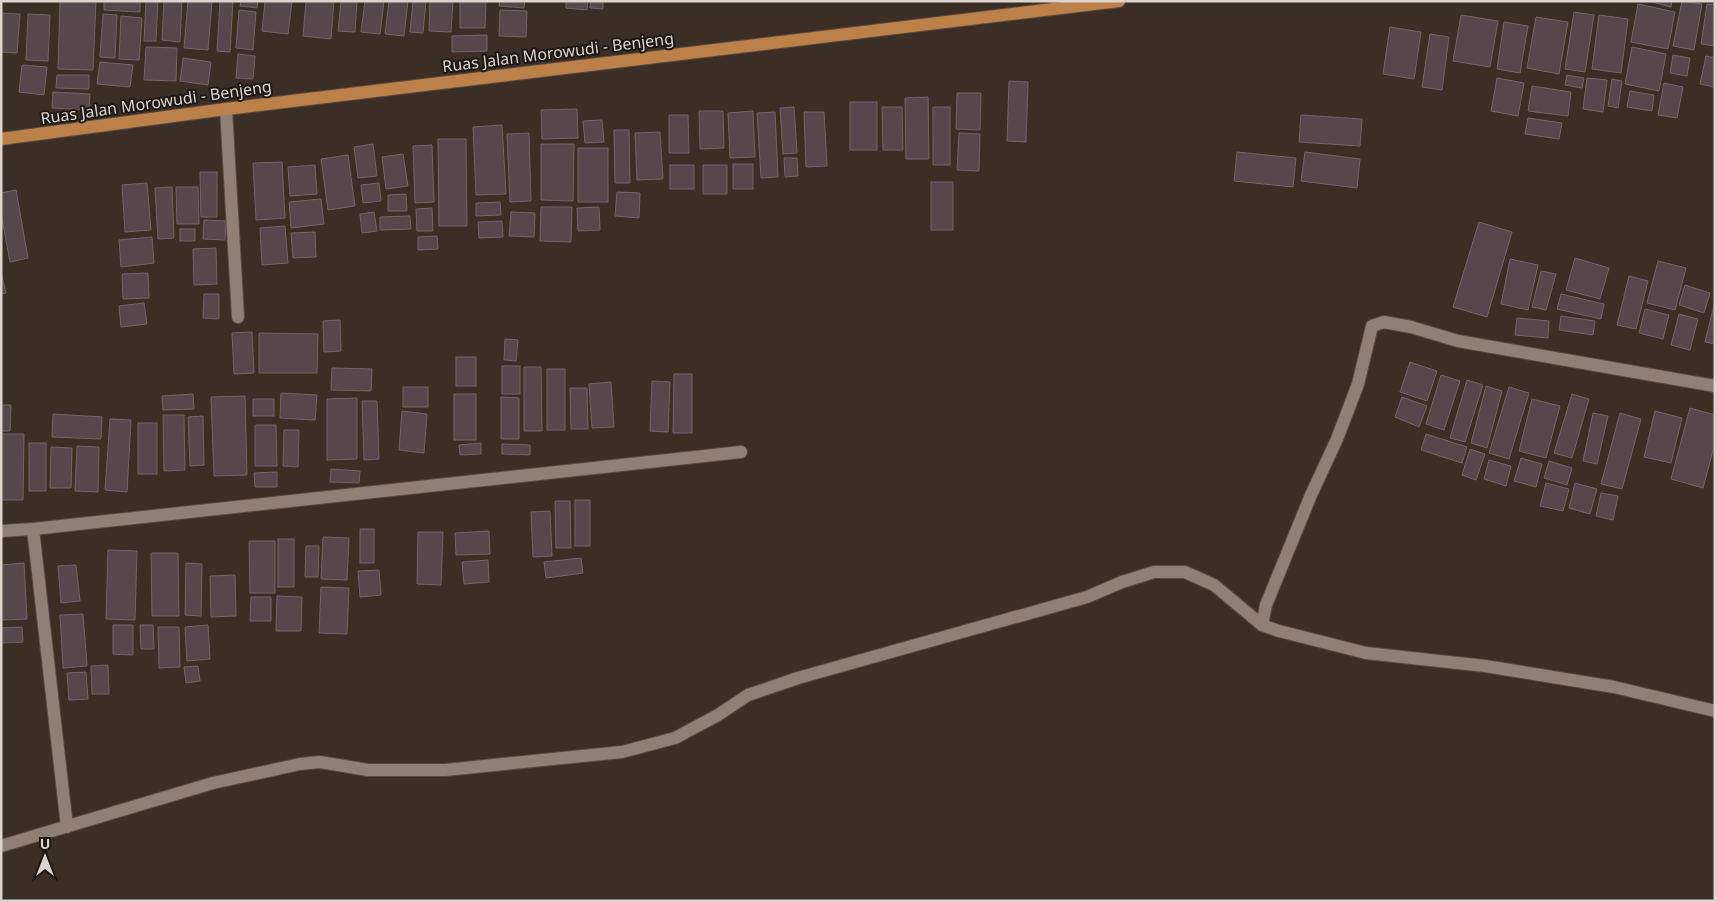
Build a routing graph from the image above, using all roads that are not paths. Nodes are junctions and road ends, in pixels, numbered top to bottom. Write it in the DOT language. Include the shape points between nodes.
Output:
graph roads {
  1 [pos="1119,1"];
  2 [pos="226,108"];
  3 [pos="1,139"];
  4 [pos="238,317"];
  5 [pos="1715,386"];
  6 [pos="741,452"];
  7 [pos="33,529"];
  8 [pos="1,531"];
  9 [pos="1262,625"];
  10 [pos="1715,710"];
  11 [pos="67,827"];
  12 [pos="1,846"];
  1 -- 2 [label="main road, Ruas Jalan Morowudi - Benjeng"];
  2 -- 3 [label="main road, Ruas Jalan Morowudi - Benjeng"];
  2 -- 4 [label="street"];
  5 -- 9 [label="street" via="1458,341 1384,322 1372,326 1358,384 1266,605"];
  6 -- 7 [label="street"];
  7 -- 8 [label="street"];
  7 -- 11 [label="street"];
  9 -- 10 [label="street" via="1366,653 1494,668 1614,687"];
  9 -- 11 [label="street" via="1214,584 1185,572 1154,572 1087,597 798,678 748,695 718,716 675,738 622,752 445,770 368,770 320,762 300,764 213,783"];
  11 -- 12 [label="street"];
}
